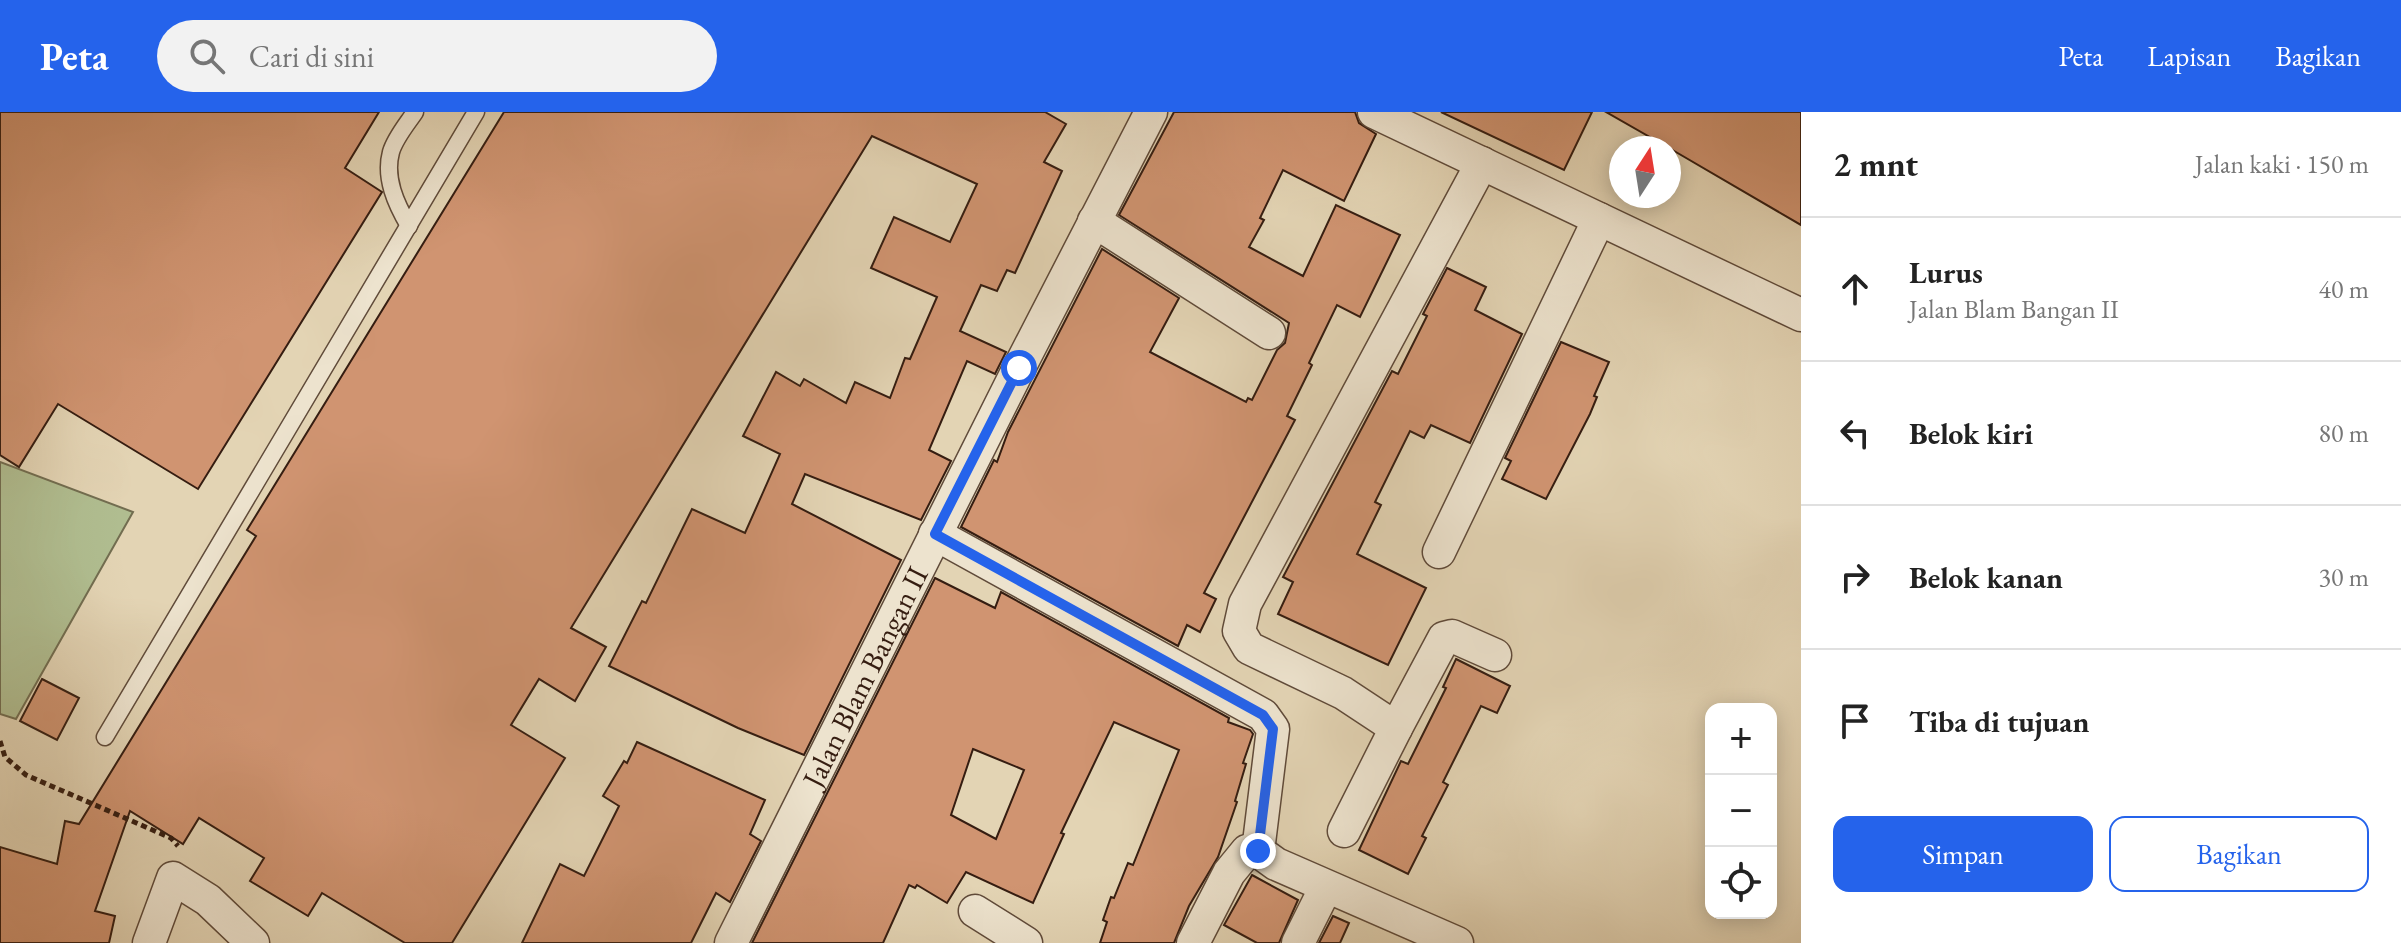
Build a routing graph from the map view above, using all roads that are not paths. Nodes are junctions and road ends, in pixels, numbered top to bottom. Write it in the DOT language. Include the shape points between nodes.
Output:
graph roads {
  1 [pos="415,112"];
  2 [pos="476,112"];
  3 [pos="1151,112"];
  4 [pos="1374,112"];
  5 [pos="1482,163"];
  6 [pos="1599,219"];
  7 [pos="1094,221"];
  8 [pos="409,226"];
  9 [pos="1801,315"];
  10 [pos="1269,333"];
  11 [pos="935,534"];
  12 [pos="1439,552"];
  13 [pos="1495,655"];
  14 [pos="1396,728"];
  15 [pos="105,737"];
  16 [pos="1344,831"];
  17 [pos="1258,851"];
  18 [pos="1326,887"];
  19 [pos="975,911"];
  20 [pos="149,943"];
  21 [pos="253,943"];
  22 [pos="731,943"];
  23 [pos="1026,943"];
  24 [pos="1193,943"];
  25 [pos="1298,943"];
  26 [pos="1457,943"];
  1 -- 8 [label="lane" via="392,150 389,174 396,204"];
  2 -- 8 [label="lane"];
  3 -- 7 [label="street, Jalan Blam Bangan II"];
  4 -- 5 [label="street"];
  5 -- 6 [label="street"];
  5 -- 14 [label="street" via="1245,604 1239,631 1249,648 1343,693"];
  6 -- 9 [label="street"];
  6 -- 12 [label="street"];
  7 -- 10 [label="street"];
  7 -- 11 [label="street, Jalan Blam Bangan II"];
  8 -- 15 [label="lane"];
  11 -- 17 [label="street" via="1263,715 1273,729"];
  11 -- 22 [label="street, Jalan Blam Bangan II"];
  13 -- 14 [label="street" via="1452,636 1444,638"];
  14 -- 16 [label="street"];
  17 -- 18 [label="street"];
  17 -- 24 [label="street" via="1247,851 1229,873"];
  18 -- 25 [label="street"];
  18 -- 26 [label="street"];
  19 -- 23 [label="street"];
  20 -- 21 [label="street" via="173,878 208,900"];
}
